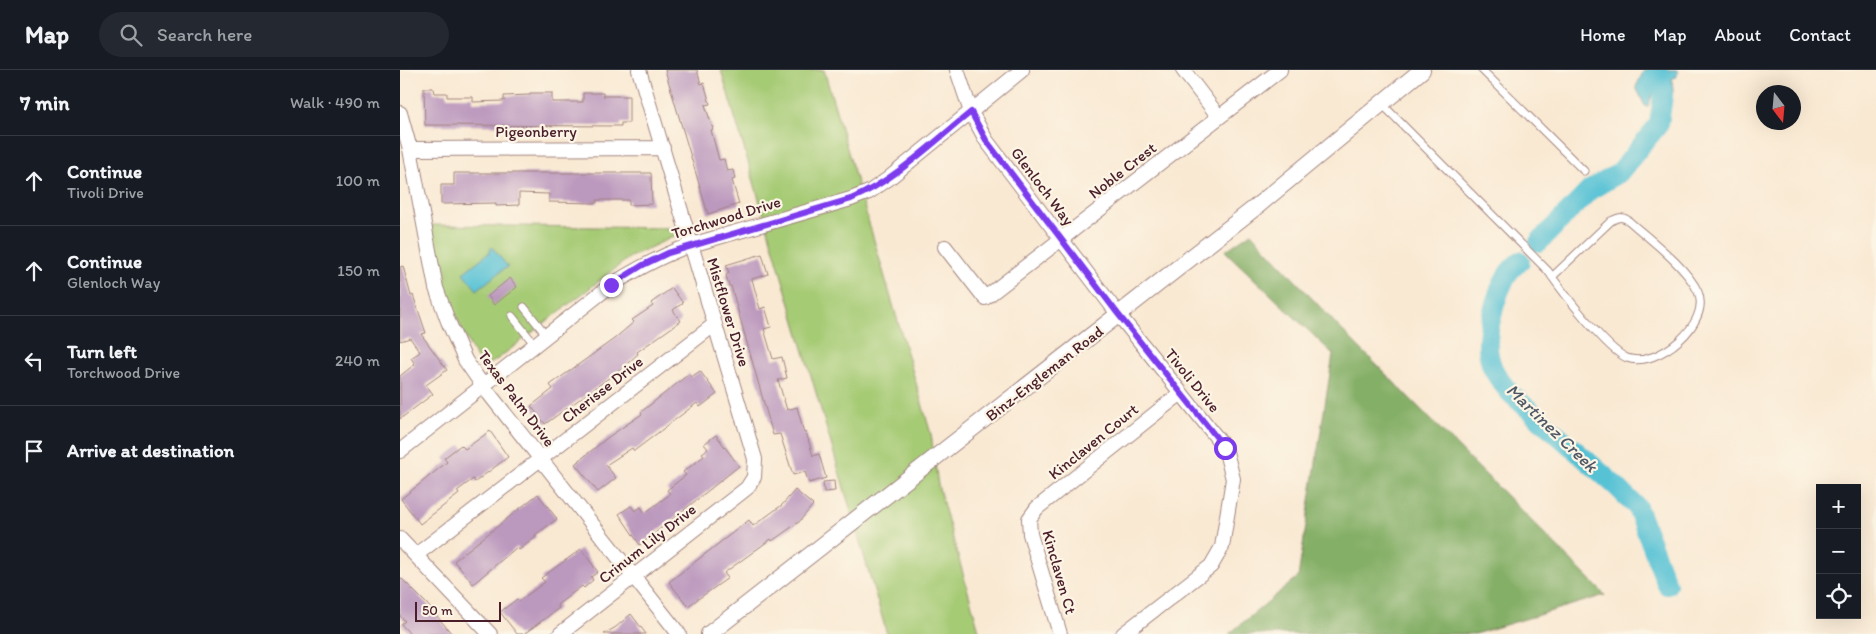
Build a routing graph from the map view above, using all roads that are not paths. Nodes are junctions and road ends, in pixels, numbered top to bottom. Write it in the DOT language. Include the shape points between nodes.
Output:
graph roads {
  1 [pos="640,70"];
  2 [pos="957,70"];
  3 [pos="1022,70"];
  4 [pos="1182,70"];
  5 [pos="1280,70"];
  6 [pos="1422,70"];
  7 [pos="1482,70"];
  8 [pos="1382,103"];
  9 [pos="971,112"];
  10 [pos="400,114"];
  11 [pos="1219,117"];
  12 [pos="663,148"];
  13 [pos="410,149"];
  14 [pos="1584,171"];
  15 [pos="1061,239"];
  16 [pos="691,245"];
  17 [pos="945,247"];
  18 [pos="1552,276"];
  19 [pos="524,307"];
  20 [pos="1118,314"];
  21 [pos="512,316"];
  22 [pos="715,324"];
  23 [pos="547,336"];
  24 [pos="535,345"];
  25 [pos="483,386"];
  26 [pos="1181,393"];
  27 [pos="400,451"];
  28 [pos="540,459"];
  29 [pos="754,477"];
  30 [pos="1029,519"];
  31 [pos="400,538"];
  32 [pos="416,555"];
  33 [pos="633,577"];
  34 [pos="490,634"];
  35 [pos="560,634"];
  36 [pos="679,634"];
  37 [pos="709,634"];
  38 [pos="1060,634"];
  39 [pos="1123,634"];
  1 -- 12 [label="street, Mistflower Drive"];
  2 -- 9 [label="street, Glenloch Way"];
  3 -- 9 [label="street, Torchwood Drive"];
  4 -- 11 [label="street"];
  5 -- 11 [label="street, Noble Crest"];
  6 -- 8 [label="street, Binz-Engleman Road"];
  7 -- 14 [label="lane"];
  8 -- 18 [label="lane"];
  8 -- 20 [label="street, Binz-Engleman Road"];
  9 -- 15 [label="street, Glenloch Way" via="986,140"];
  9 -- 16 [label="street, Torchwood Drive" via="869,192"];
  10 -- 13 [label="street, Texas Palm Drive"];
  11 -- 15 [label="street, Noble Crest"];
  12 -- 13 [label="street, Pigeonberry"];
  12 -- 16 [label="street, Mistflower Drive"];
  13 -- 25 [label="street, Texas Palm Drive" via="436,288 465,360"];
  15 -- 17 [label="street, Noble Crest" via="985,298"];
  15 -- 20 [label="street, Glenloch Way"];
  16 -- 22 [label="street, Mistflower Drive"];
  16 -- 23 [label="street, Torchwood Drive" via="643,265 611,285"];
  18 -- 18 [label="lane" via="1613,349 1626,358 1648,359 1662,353 1686,332 1700,312 1698,292 1683,272 1624,217 1612,220"];
  19 -- 23 [label="lane"];
  20 -- 26 [label="street, Tivoli Drive"];
  20 -- 37 [label="street, Binz-Engleman Road"];
  21 -- 24 [label="lane"];
  22 -- 28 [label="street, Cherisse Drive"];
  22 -- 29 [label="street, Mistflower Drive" via="755,459"];
  23 -- 24 [label="street, Torchwood Drive"];
  24 -- 25 [label="street, Torchwood Drive"];
  25 -- 27 [label="street, Torchwood Drive"];
  25 -- 28 [label="street, Texas Palm Drive"];
  26 -- 30 [label="street, Kinclaven Court" via="1037,508"];
  26 -- 39 [label="street, Tivoli Drive" via="1225,448 1233,479 1222,547 1210,566"];
  28 -- 32 [label="street, Cherisse Drive"];
  28 -- 33 [label="street, Texas Palm Drive"];
  29 -- 33 [label="street, Crinum Lily Drive" via="746,488"];
  30 -- 38 [label="street, Kinclaven Ct" via="1030,534"];
  31 -- 32 [label="street"];
  32 -- 34 [label="street"];
  33 -- 35 [label="street, Crinum Lily Drive"];
  33 -- 36 [label="street, Texas Palm Drive"];
}
